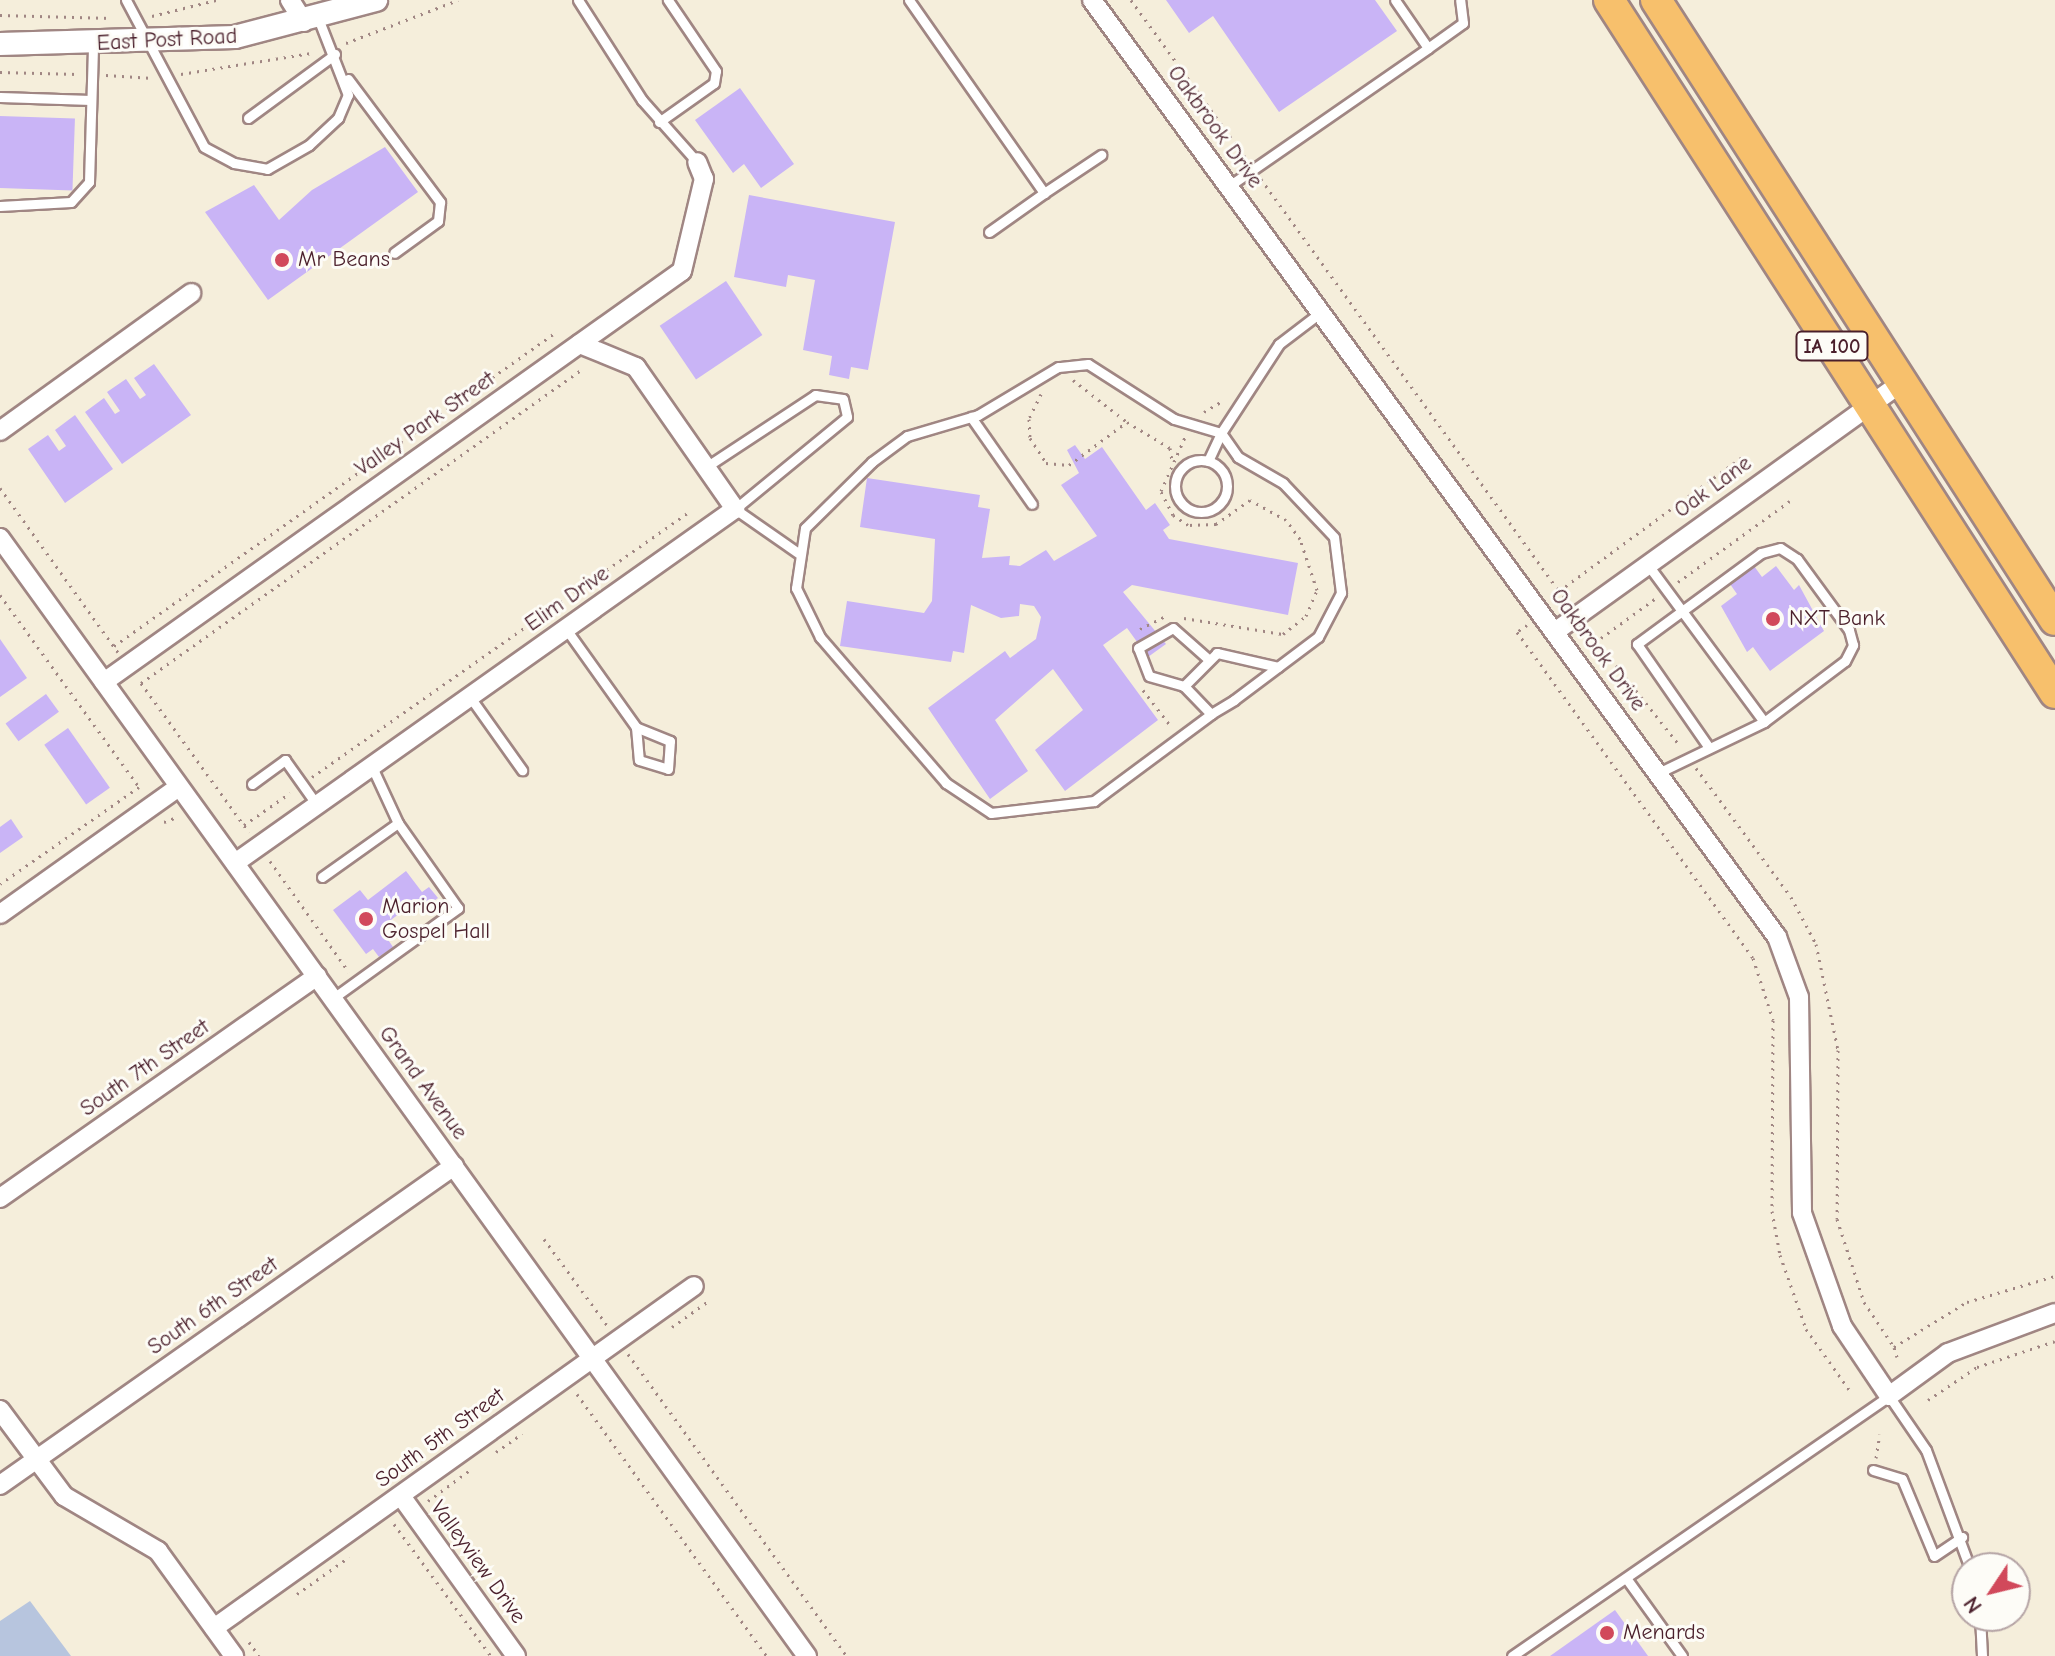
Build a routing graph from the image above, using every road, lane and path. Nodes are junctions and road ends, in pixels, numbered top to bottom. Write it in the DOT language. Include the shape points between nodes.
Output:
graph roads {
  1 [pos="126,0"];
  2 [pos="216,0"];
  3 [pos="290,0"];
  4 [pos="376,0"];
  5 [pos="578,0"];
  6 [pos="668,0"];
  7 [pos="909,0"];
  8 [pos="1092,0"];
  9 [pos="1131,0"];
  10 [pos="1395,0"];
  11 [pos="1460,0"];
  12 [pos="1609,0"];
  13 [pos="1656,0"];
  14 [pos="0,15"];
  15 [pos="137,18"];
  16 [pos="311,20"];
  17 [pos="0,44"];
  18 [pos="93,45"];
  19 [pos="150,45"];
  20 [pos="1428,48"];
  21 [pos="335,54"];
  22 [pos="345,77"];
  23 [pos="0,97"];
  24 [pos="91,100"];
  25 [pos="248,118"];
  26 [pos="659,122"];
  27 [pos="1101,155"];
  28 [pos="697,162"];
  29 [pos="1253,169"];
  30 [pos="1229,186"];
  31 [pos="1044,193"];
  32 [pos="0,206"];
  33 [pos="989,232"];
  34 [pos="394,253"];
  35 [pos="1332,278"];
  36 [pos="1325,284"];
  37 [pos="191,293"];
  38 [pos="1321,312"];
  39 [pos="555,333"];
  40 [pos="580,344"];
  41 [pos="581,370"];
  42 [pos="1065,381"];
  43 [pos="1900,384"];
  44 [pos="1043,391"];
  45 [pos="1869,404"];
  46 [pos="971,417"];
  47 [pos="1127,422"];
  48 [pos="0,431"];
  49 [pos="1221,433"];
  50 [pos="1185,437"];
  51 [pos="1742,457"];
  52 [pos="1172,460"];
  53 [pos="1208,461"];
  54 [pos="706,467"];
  55 [pos="0,488"];
  56 [pos="1790,501"];
  57 [pos="1032,504"];
  58 [pos="735,509"];
  59 [pos="690,511"];
  60 [pos="0,538"];
  61 [pos="798,553"];
  62 [pos="1648,565"];
  63 [pos="1666,590"];
  64 [pos="1559,591"];
  65 [pos="0,595"];
  66 [pos="1564,597"];
  67 [pos="1681,611"];
  68 [pos="2055,620"];
  69 [pos="1527,625"];
  70 [pos="566,629"];
  71 [pos="1556,631"];
  72 [pos="1601,638"];
  73 [pos="1129,639"];
  74 [pos="114,646"];
  75 [pos="118,652"];
  76 [pos="1208,659"];
  77 [pos="1278,667"];
  78 [pos="136,676"];
  79 [pos="104,682"];
  80 [pos="1138,682"];
  81 [pos="141,683"];
  82 [pos="1184,686"];
  83 [pos="2055,693"];
  84 [pos="470,697"];
  85 [pos="1211,714"];
  86 [pos="1764,722"];
  87 [pos="636,727"];
  88 [pos="1172,728"];
  89 [pos="1708,746"];
  90 [pos="372,767"];
  91 [pos="522,770"];
  92 [pos="1658,773"];
  93 [pos="252,784"];
  94 [pos="302,784"];
  95 [pos="179,787"];
  96 [pos="317,805"];
  97 [pos="182,814"];
  98 [pos="159,816"];
  99 [pos="398,823"];
  100 [pos="244,825"];
  101 [pos="249,832"];
  102 [pos="265,854"];
  103 [pos="235,863"];
  104 [pos="322,877"];
  105 [pos="0,884"];
  106 [pos="0,914"];
  107 [pos="317,976"];
  108 [pos="356,982"];
  109 [pos="333,998"];
  110 [pos="454,1166"];
  111 [pos="0,1198"];
  112 [pos="544,1239"];
  113 [pos="2055,1276"];
  114 [pos="694,1286"];
  115 [pos="2055,1313"];
  116 [pos="611,1331"];
  117 [pos="2055,1341"];
  118 [pos="625,1350"];
  119 [pos="1897,1357"];
  120 [pos="592,1358"];
  121 [pos="573,1388"];
  122 [pos="1850,1391"];
  123 [pos="577,1393"];
  124 [pos="1889,1396"];
  125 [pos="1928,1400"];
  126 [pos="566,1401"];
  127 [pos="0,1410"];
  128 [pos="532,1426"];
  129 [pos="1880,1434"];
  130 [pos="491,1455"];
  131 [pos="36,1459"];
  132 [pos="474,1466"];
  133 [pos="1873,1470"];
  134 [pos="0,1485"];
  135 [pos="401,1496"];
  136 [pos="435,1516"];
  137 [pos="383,1532"];
  138 [pos="1962,1537"];
  139 [pos="358,1550"];
  140 [pos="1966,1552"];
  141 [pos="1626,1578"];
  142 [pos="286,1601"];
  143 [pos="214,1628"];
  144 [pos="242,1632"];
  145 [pos="1981,1632"];
  146 [pos="234,1656"];
  147 [pos="259,1656"];
  148 [pos="491,1656"];
  149 [pos="516,1656"];
  150 [pos="767,1656"];
  151 [pos="807,1656"];
  152 [pos="847,1656"];
  153 [pos="1512,1656"];
  154 [pos="1682,1656"];
  155 [pos="1982,1656"];
  1 -- 15 [label="lane"];
  2 -- 15 [label="path"];
  3 -- 16 [label="street"];
  4 -- 16 [label="street, East Post Road"];
  5 -- 26 [label="lane"];
  6 -- 26 [label="lane" via="716,71 714,83"];
  7 -- 31 [label="lane"];
  8 -- 30 [label="street, Oakbrook Drive"];
  9 -- 29 [label="path"];
  10 -- 20 [label="lane"];
  11 -- 20 [label="lane" via="1463,23"];
  12 -- 45 [label="highway, IA 100"];
  13 -- 43 [label="highway, IA 100"];
  14 -- 15 [label="path"];
  15 -- 19 [label="lane"];
  16 -- 19 [label="street, East Post Road"];
  16 -- 21 [label="lane"];
  17 -- 18 [label="street, East Post Road"];
  18 -- 19 [label="street, East Post Road"];
  18 -- 24 [label="lane"];
  19 -- 22 [label="lane" via="154,65 204,147 234,163 267,169 338,118 348,95"];
  20 -- 29 [label="lane"];
  21 -- 22 [label="lane"];
  21 -- 25 [label="lane"];
  22 -- 34 [label="lane" via="440,202 438,221"];
  23 -- 24 [label="lane"];
  24 -- 32 [label="lane" via="89,182 78,198"];
  26 -- 28 [label="lane"];
  27 -- 31 [label="lane"];
  28 -- 40 [label="street, Valley Park Street" via="704,179 682,271"];
  29 -- 30 [label="lane"];
  29 -- 35 [label="path"];
  30 -- 38 [label="street, Oakbrook Drive"];
  31 -- 33 [label="lane"];
  35 -- 36 [label="path"];
  35 -- 64 [label="path"];
  37 -- 48 [label="street"];
  38 -- 49 [label="lane" via="1279,344"];
  38 -- 71 [label="street, Oakbrook Drive"];
  39 -- 74 [label="path"];
  40 -- 54 [label="street" via="636,367"];
  40 -- 79 [label="street, Valley Park Street"];
  41 -- 81 [label="path"];
  42 -- 47 [label="path" via="1073,379"];
  43 -- 45 [label="street, Oak Lane"];
  43 -- 68 [label="highway, IA 100"];
  44 -- 47 [label="path" via="1029,419 1030,438 1046,463 1069,465"];
  45 -- 62 [label="street, Oak Lane"];
  45 -- 83 [label="highway, IA 100"];
  46 -- 49 [label="lane" via="1058,367 1088,364 1174,419"];
  46 -- 57 [label="lane"];
  46 -- 61 [label="lane" via="907,436 872,462 823,504"];
  47 -- 52 [label="path" via="1170,448"];
  49 -- 53 [label="lane"];
  49 -- 77 [label="lane" via="1238,457 1283,483 1334,537 1341,593 1318,637"];
  50 -- 52 [label="path"];
  51 -- 64 [label="path"];
  52 -- 73 [label="path" via="1161,491 1173,515 1188,525 1216,524 1250,500 1286,520 1300,539 1317,590 1306,616 1283,634 1160,617"];
  53 -- 53 [label="lane" via="1192,462 1176,480 1177,496 1195,512 1213,510 1227,489 1223,471"];
  54 -- 58 [label="street"];
  54 -- 58 [label="lane" via="815,395 843,399 847,417"];
  55 -- 74 [label="path"];
  56 -- 63 [label="path"];
  58 -- 61 [label="lane"];
  58 -- 70 [label="street, Elim Drive"];
  59 -- 94 [label="path"];
  60 -- 79 [label="street, Grand Avenue"];
  61 -- 85 [label="lane" via="796,588 820,637 970,805 1011,813 1094,801"];
  62 -- 63 [label="lane"];
  62 -- 71 [label="street, Oak Lane"];
  63 -- 67 [label="lane"];
  63 -- 72 [label="path"];
  64 -- 66 [label="path"];
  65 -- 105 [label="path" via="139,787"];
  67 -- 86 [label="lane"];
  67 -- 86 [label="lane" via="1761,553 1780,548 1806,571 1853,645 1845,661"];
  67 -- 89 [label="lane" via="1637,644"];
  69 -- 122 [label="path" via="1517,632 1753,958 1773,1020 1772,1211 1780,1255 1806,1329"];
  70 -- 84 [label="street, Elim Drive"];
  70 -- 87 [label="lane"];
  71 -- 92 [label="street, Oakbrook Drive"];
  74 -- 75 [label="path"];
  76 -- 77 [label="lane" via="1227,652"];
  76 -- 82 [label="lane"];
  76 -- 82 [label="lane" via="1173,628 1138,648 1149,676"];
  77 -- 85 [label="lane"];
  78 -- 81 [label="path"];
  79 -- 95 [label="street, Grand Avenue"];
  80 -- 88 [label="path"];
  81 -- 100 [label="path"];
  82 -- 85 [label="lane"];
  84 -- 90 [label="street, Elim Drive"];
  84 -- 91 [label="lane"];
  86 -- 89 [label="lane"];
  87 -- 87 [label="lane" via="639,760 653,770 668,769 670,741"];
  89 -- 92 [label="lane"];
  90 -- 96 [label="street, Elim Drive"];
  90 -- 99 [label="lane"];
  92 -- 124 [label="street, Oakbrook Drive" via="1792,964 1799,997 1802,1213 1842,1326"];
  93 -- 94 [label="lane" via="285,760"];
  94 -- 96 [label="lane"];
  94 -- 100 [label="path"];
  95 -- 103 [label="street, Grand Avenue"];
  95 -- 106 [label="street"];
  96 -- 103 [label="street, Elim Drive"];
  97 -- 98 [label="path" via="166,824"];
  99 -- 104 [label="lane"];
  99 -- 108 [label="lane" via="458,908"];
  100 -- 101 [label="path"];
  102 -- 108 [label="path"];
  103 -- 107 [label="street, Grand Avenue"];
  107 -- 109 [label="street, Grand Avenue"];
  107 -- 111 [label="street, South 7th Street"];
  108 -- 109 [label="lane"];
  109 -- 110 [label="street, Grand Avenue"];
  110 -- 120 [label="street, Grand Avenue"];
  110 -- 131 [label="street, South 6th Street"];
  112 -- 116 [label="path"];
  113 -- 119 [label="path" via="1967,1302 1894,1347"];
  114 -- 120 [label="street, South 5th Street"];
  115 -- 124 [label="street" via="1948,1353"];
  117 -- 125 [label="path" via="1977,1367"];
  118 -- 152 [label="path"];
  120 -- 135 [label="street, South 5th Street"];
  120 -- 151 [label="street, Grand Avenue"];
  121 -- 123 [label="path"];
  123 -- 126 [label="path"];
  123 -- 150 [label="path"];
  124 -- 138 [label="lane" via="1926,1450"];
  124 -- 141 [label="lane"];
  127 -- 131 [label="street"];
  128 -- 130 [label="path"];
  129 -- 133 [label="path"];
  131 -- 134 [label="street, South 6th Street"];
  131 -- 143 [label="street" via="91,1518 158,1551"];
  132 -- 136 [label="path" via="426,1503"];
  133 -- 138 [label="lane" via="1902,1479 1934,1556"];
  135 -- 143 [label="street, South 5th Street"];
  135 -- 149 [label="street, Valleyview Drive"];
  137 -- 148 [label="path" via="395,1524"];
  138 -- 140 [label="lane"];
  139 -- 142 [label="path"];
  141 -- 153 [label="lane"];
  141 -- 154 [label="lane"];
  143 -- 146 [label="street"];
  144 -- 147 [label="path"];
  145 -- 155 [label="lane"];
}
